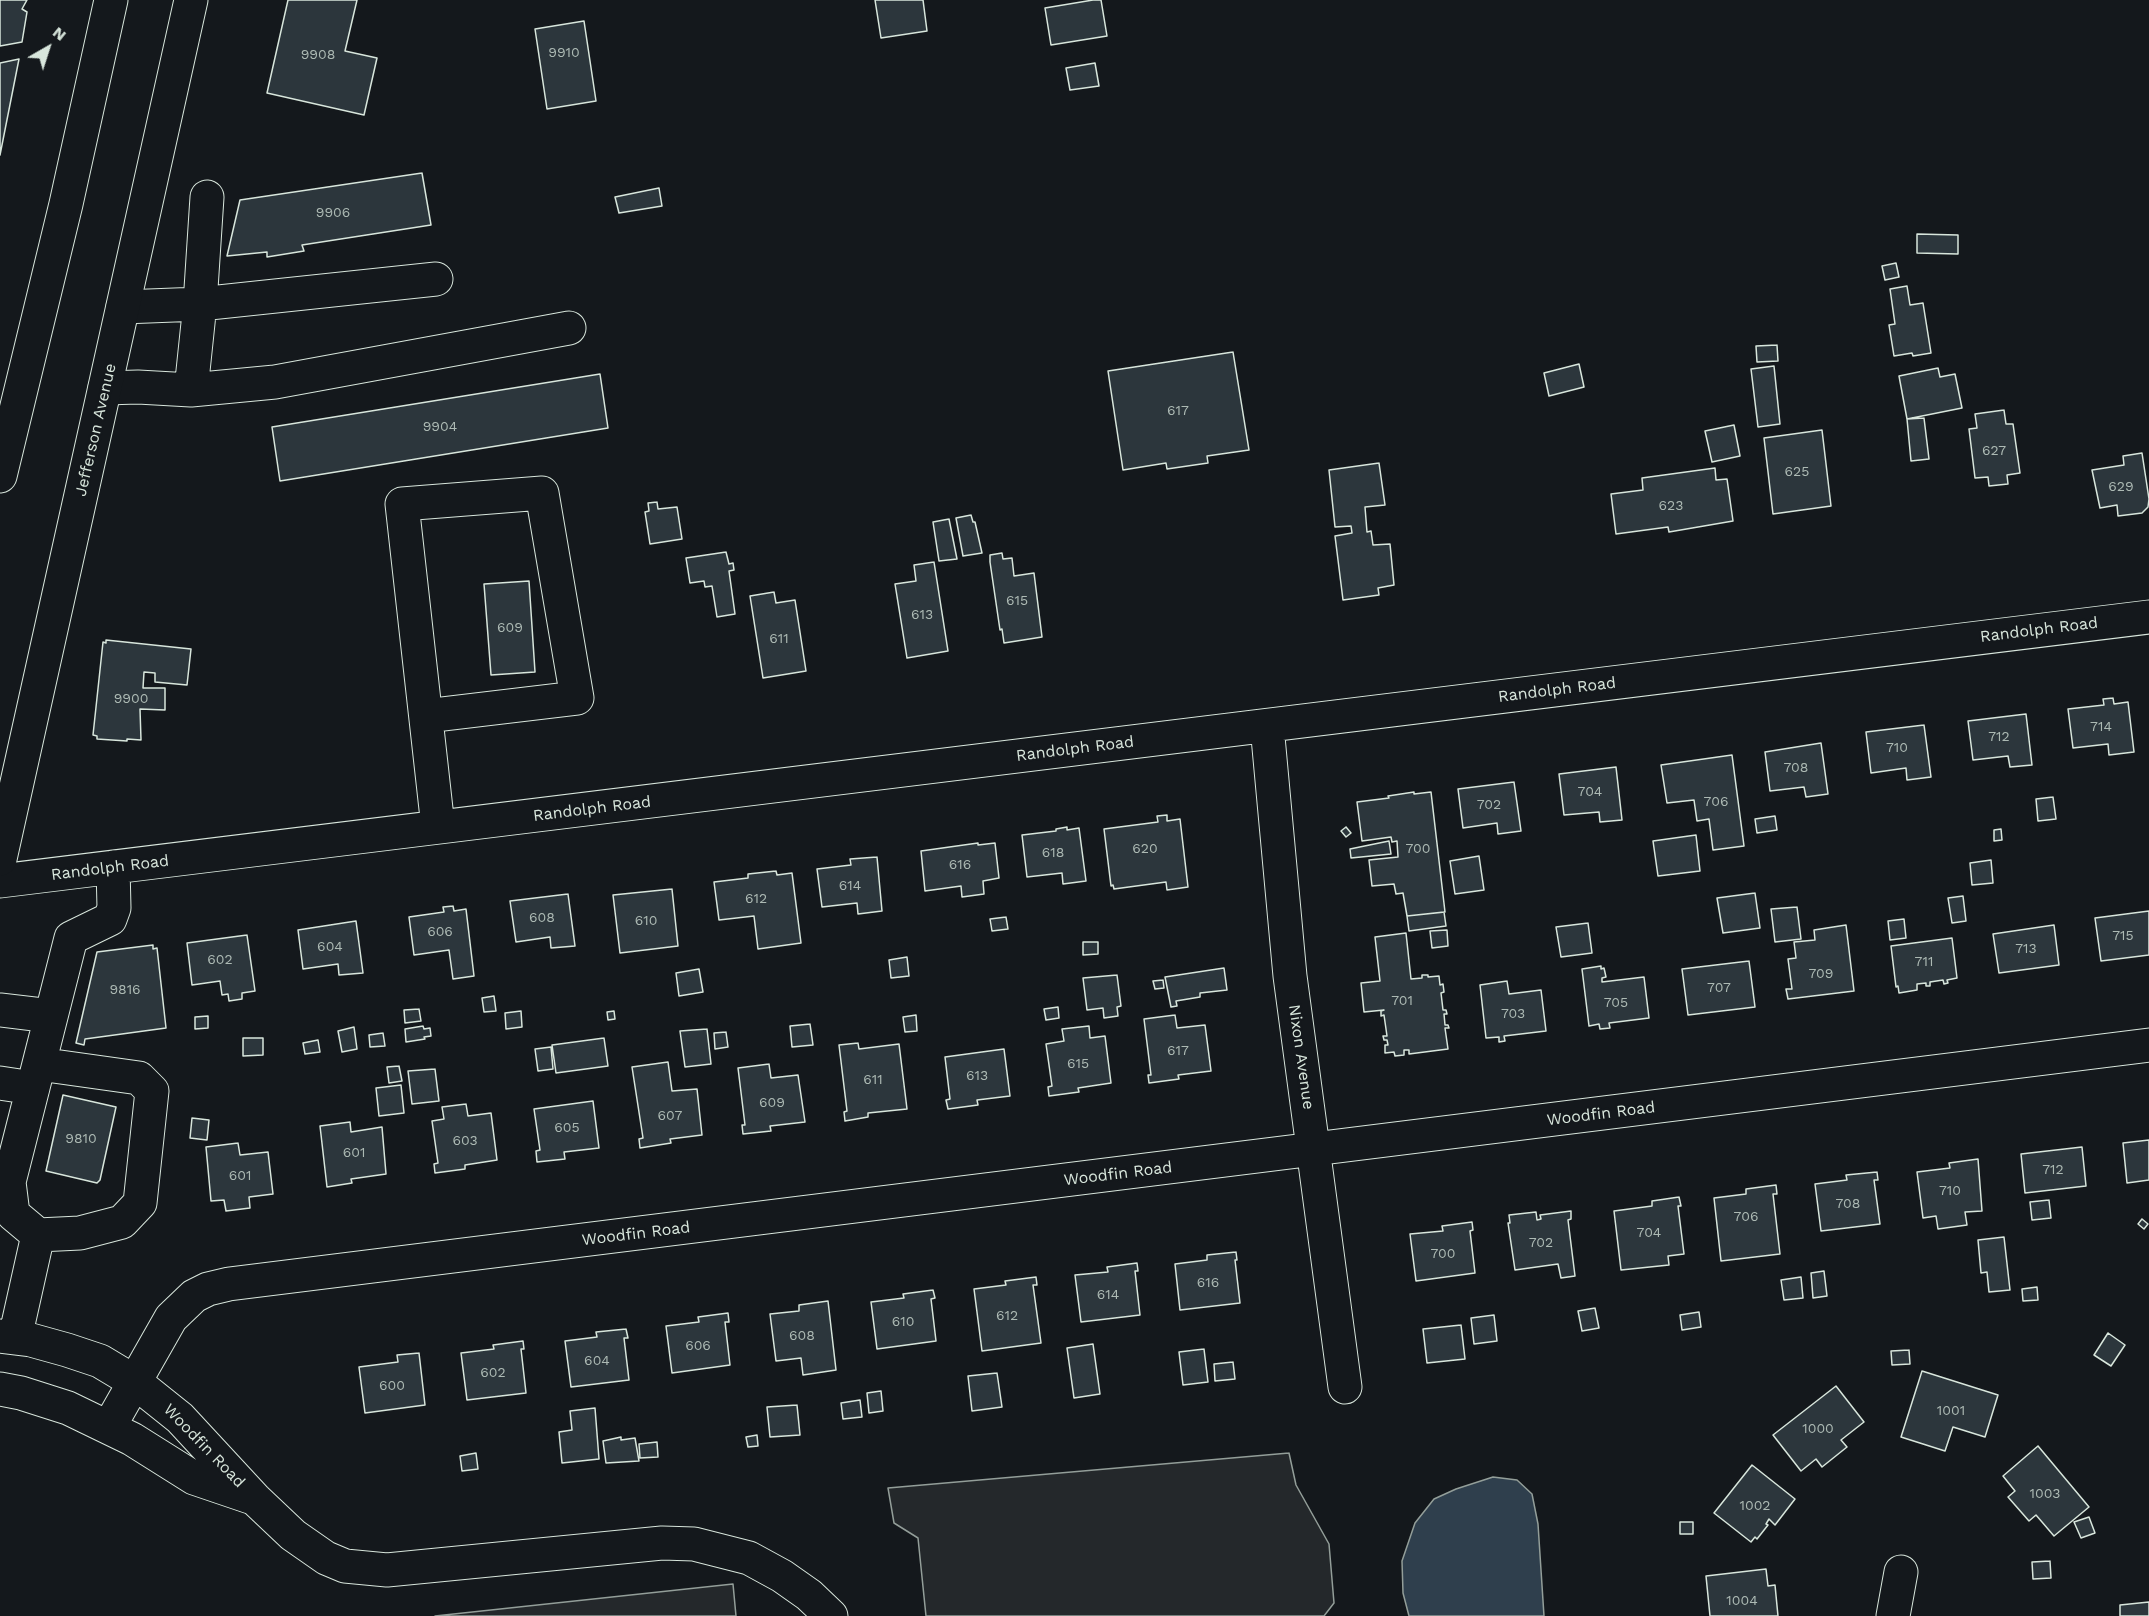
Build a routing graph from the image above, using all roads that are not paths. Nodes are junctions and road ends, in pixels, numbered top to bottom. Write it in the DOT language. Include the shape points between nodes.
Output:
graph roads {
  1 [pos="111,0"];
  2 [pos="191,0"];
  3 [pos="207,197"];
  4 [pos="436,279"];
  5 [pos="200,304"];
  6 [pos="123,307"];
  7 [pos="569,328"];
  8 [pos="105,388"];
  9 [pos="191,390"];
  10 [pos="0,476"];
  11 [pos="2149,617"];
  12 [pos="426,716"];
  13 [pos="1267,726"];
  14 [pos="438,827"];
  15 [pos="0,859"];
  16 [pos="113,867"];
  17 [pos="0,881"];
  18 [pos="0,1010"];
  19 [pos="51,1016"];
  20 [pos="2149,1045"];
  21 [pos="36,1076"];
  22 [pos="0,1083"];
  23 [pos="1314,1150"];
  24 [pos="5,1181"];
  25 [pos="38,1235"];
  26 [pos="7,1337"];
  27 [pos="135,1382"];
  28 [pos="1345,1387"];
  29 [pos="0,1389"];
  30 [pos="109,1427"];
  31 [pos="255,1499"];
  32 [pos="1901,1572"];
  33 [pos="831,1616"];
  34 [pos="1893,1616"];
  1 -- 10 [label="street"];
  2 -- 6 [label="street, Jefferson Avenue"];
  3 -- 5 [label="street"];
  4 -- 5 [label="street"];
  5 -- 6 [label="street"];
  5 -- 9 [label="street"];
  6 -- 8 [label="street, Jefferson Avenue"];
  7 -- 9 [label="street" via="275,382"];
  8 -- 9 [label="street"];
  8 -- 15 [label="street, Jefferson Avenue"];
  11 -- 13 [label="street, Randolph Road"];
  12 -- 12 [label="street" via="402,504 542,493 577,698"];
  12 -- 14 [label="street"];
  13 -- 14 [label="street, Randolph Road"];
  13 -- 23 [label="street, Nixon Avenue" via="1290,976"];
  14 -- 16 [label="street, Randolph Road"];
  16 -- 17 [label="street, Randolph Road"];
  16 -- 19 [label="street" via="114,908 110,919 71,938"];
  18 -- 19 [label="street"];
  19 -- 21 [label="street"];
  20 -- 23 [label="street, Woodfin Road"];
  21 -- 22 [label="street"];
  21 -- 24 [label="street"];
  21 -- 25 [label="street" via="139,1078 152,1091 140,1203 122,1221 80,1233"];
  23 -- 27 [label="street, Woodfin Road" via="208,1288 181,1307 163,1330"];
  23 -- 28 [label="street, Nixon Avenue"];
  24 -- 25 [label="street" via="13,1214"];
  25 -- 26 [label="street"];
  26 -- 27 [label="street, Woodfin Road" via="100,1361"];
  27 -- 30 [label="street, Woodfin Road"];
  27 -- 31 [label="street, Woodfin Road" via="180,1418"];
  29 -- 30 [label="street, Woodfin Road" via="68,1408"];
  30 -- 31 [label="street, Woodfin Road" via="194,1478"];
  31 -- 33 [label="street" via="307,1545 345,1566 387,1570 662,1543 694,1544 749,1558 809,1595"];
  32 -- 34 [label="street"];
}
